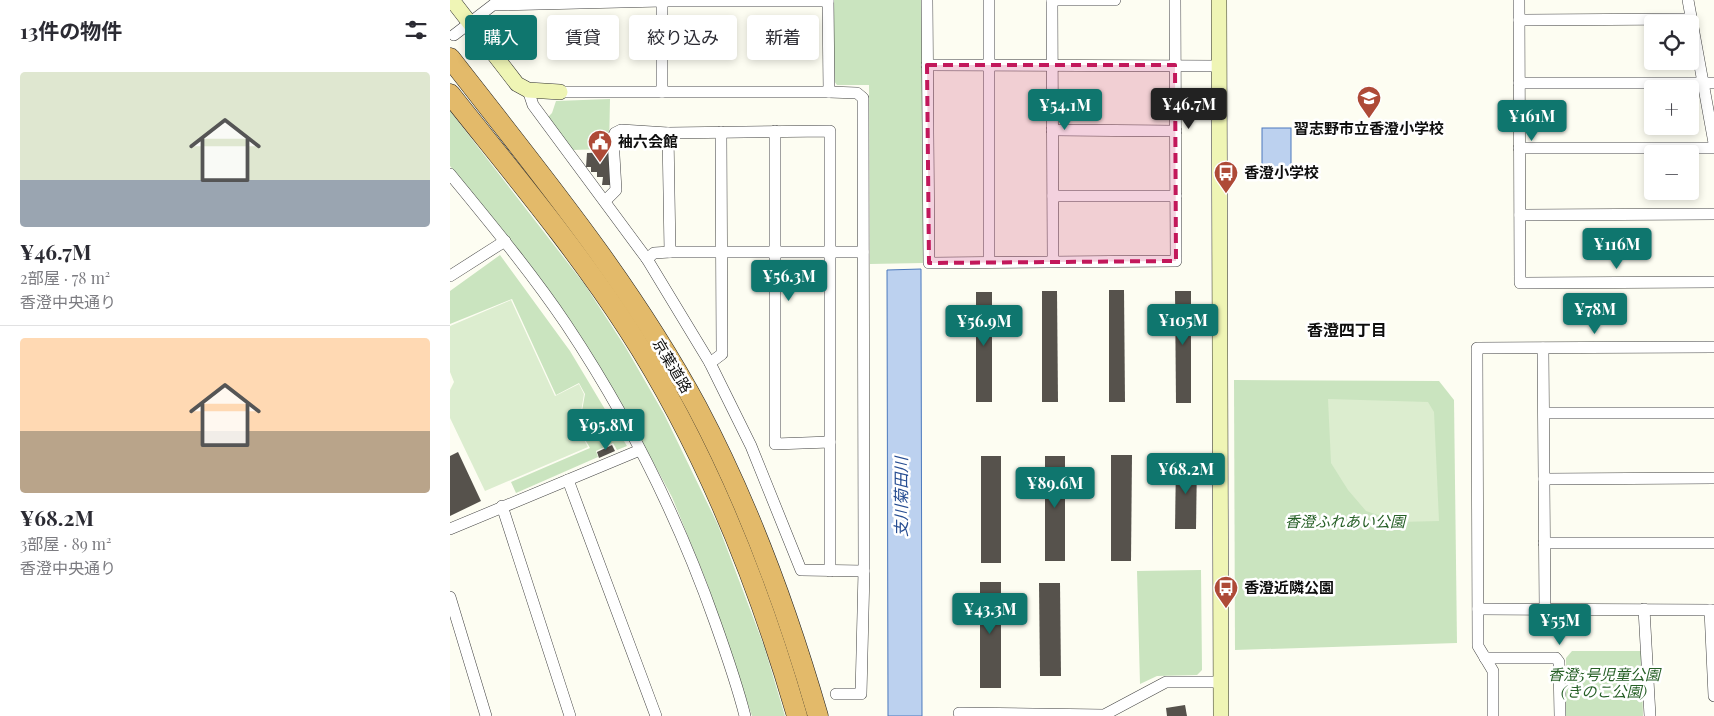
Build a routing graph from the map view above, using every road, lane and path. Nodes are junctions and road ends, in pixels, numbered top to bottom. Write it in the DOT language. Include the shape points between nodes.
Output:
graph roads {
  1 [pos="452,0"];
  2 [pos="927,0"];
  3 [pos="989,0"];
  4 [pos="1052,0"];
  5 [pos="1115,0"];
  6 [pos="1175,0"];
  7 [pos="1219,0"];
  8 [pos="1519,0"];
  9 [pos="1688,0"];
  10 [pos="662,1"];
  11 [pos="745,1"];
  12 [pos="828,1"];
  13 [pos="578,2"];
  14 [pos="493,3"];
  15 [pos="479,15"];
  16 [pos="1690,15"];
  17 [pos="465,18"];
  18 [pos="1644,19"];
  19 [pos="1519,20"];
  20 [pos="465,26"];
  21 [pos="454,35"];
  22 [pos="1699,49"];
  23 [pos="450,58"];
  24 [pos="498,60"];
  25 [pos="990,65"];
  26 [pos="1176,65"];
  27 [pos="927,66"];
  28 [pos="1052,66"];
  29 [pos="1219,66"];
  30 [pos="1519,83"];
  31 [pos="1708,83"];
  32 [pos="528,90"];
  33 [pos="560,92"];
  34 [pos="662,92"];
  35 [pos="829,92"];
  36 [pos="450,94"];
  37 [pos="1052,130"];
  38 [pos="775,131"];
  39 [pos="1176,131"];
  40 [pos="721,132"];
  41 [pos="668,133"];
  42 [pos="1714,143"];
  43 [pos="1519,148"];
  44 [pos="1714,148"];
  45 [pos="450,174"];
  46 [pos="1052,196"];
  47 [pos="1176,196"];
  48 [pos="605,201"];
  49 [pos="1714,214"];
  50 [pos="1520,215"];
  51 [pos="505,241"];
  52 [pos="670,252"];
  53 [pos="722,252"];
  54 [pos="830,252"];
  55 [pos="863,252"];
  56 [pos="776,253"];
  57 [pos="647,259"];
  58 [pos="1053,261"];
  59 [pos="990,262"];
  60 [pos="450,276"];
  61 [pos="1714,282"];
  62 [pos="1714,347"];
  63 [pos="1543,348"];
  64 [pos="710,363"];
  65 [pos="1544,413"];
  66 [pos="1714,413"];
  67 [pos="830,442"];
  68 [pos="640,450"];
  69 [pos="1714,478"];
  70 [pos="1544,479"];
  71 [pos="568,480"];
  72 [pos="502,506"];
  73 [pos="450,529"];
  74 [pos="1714,543"];
  75 [pos="1544,544"];
  76 [pos="830,571"];
  77 [pos="864,571"];
  78 [pos="450,597"];
  79 [pos="1478,609"];
  80 [pos="1545,609"];
  81 [pos="1644,609"];
  82 [pos="1712,610"];
  83 [pos="1485,658"];
  84 [pos="1221,682"];
  85 [pos="836,694"];
  86 [pos="1714,696"];
  87 [pos="959,713"];
  88 [pos="486,716"];
  89 [pos="570,716"];
  90 [pos="656,716"];
  91 [pos="745,716"];
  92 [pos="797,716"];
  93 [pos="818,716"];
  94 [pos="1221,716"];
  95 [pos="1493,716"];
  96 [pos="1560,716"];
  97 [pos="1650,716"];
  1 -- 17 [label="street"];
  2 -- 27 [label="street"];
  3 -- 25 [label="street"];
  4 -- 5 [label="street"];
  4 -- 28 [label="street"];
  6 -- 26 [label="street"];
  7 -- 29 [label="street"];
  8 -- 19 [label="street"];
  9 -- 16 [label="street"];
  10 -- 11 [label="street"];
  10 -- 13 [label="street"];
  10 -- 34 [label="street"];
  11 -- 12 [label="street"];
  12 -- 35 [label="street"];
  13 -- 14 [label="street"];
  14 -- 15 [label="street"];
  18 -- 19 [label="street"];
  19 -- 30 [label="street"];
  20 -- 21 [label="street"];
  22 -- 31 [label="street"];
  23 -- 93 [label="highway, 京葉道路" via="593,245 630,298 696,406 743,502 770,567"];
  24 -- 32 [label="street" via="517,84"];
  25 -- 27 [label="street"];
  25 -- 28 [label="street"];
  25 -- 59 [label="street"];
  26 -- 28 [label="street"];
  26 -- 29 [label="street"];
  26 -- 39 [label="street"];
  27 -- 59 [label="street" via="928,263"];
  28 -- 37 [label="street"];
  29 -- 84 [label="street"];
  30 -- 31 [label="street"];
  30 -- 43 [label="street"];
  31 -- 42 [label="street"];
  32 -- 33 [label="street"];
  32 -- 48 [label="street" via="532,105"];
  33 -- 34 [label="street"];
  34 -- 35 [label="street"];
  35 -- 55 [label="street" via="857,93 863,98"];
  36 -- 92 [label="highway, 京葉道路" via="590,275 628,329 660,383 733,529 769,624"];
  37 -- 39 [label="street"];
  37 -- 46 [label="street"];
  38 -- 40 [label="street"];
  38 -- 54 [label="street" via="830,131"];
  38 -- 56 [label="street"];
  39 -- 47 [label="street"];
  40 -- 41 [label="street"];
  40 -- 53 [label="street"];
  41 -- 48 [label="street" via="621,130 615,133 616,190"];
  41 -- 52 [label="street"];
  43 -- 44 [label="street"];
  43 -- 50 [label="street"];
  45 -- 51 [label="street"];
  46 -- 47 [label="street"];
  46 -- 58 [label="street"];
  47 -- 58 [label="street" via="1176,261"];
  48 -- 57 [label="street"];
  49 -- 50 [label="street"];
  50 -- 61 [label="street" via="1520,283"];
  51 -- 60 [label="street"];
  51 -- 68 [label="street" via="565,322 620,410"];
  52 -- 53 [label="street"];
  52 -- 57 [label="street" via="654,253"];
  53 -- 56 [label="street"];
  53 -- 64 [label="street" via="722,354"];
  54 -- 55 [label="street"];
  54 -- 56 [label="street"];
  54 -- 67 [label="street"];
  55 -- 77 [label="street"];
  56 -- 67 [label="street" via="775,444"];
  57 -- 64 [label="street"];
  58 -- 59 [label="street"];
  62 -- 63 [label="street"];
  63 -- 65 [label="street"];
  63 -- 79 [label="street" via="1477,348"];
  64 -- 76 [label="street" via="751,446 801,570"];
  65 -- 66 [label="street"];
  65 -- 70 [label="street"];
  67 -- 76 [label="street"];
  68 -- 71 [label="street"];
  68 -- 91 [label="street" via="668,503 704,591 737,683"];
  69 -- 70 [label="street"];
  70 -- 75 [label="street"];
  71 -- 72 [label="street"];
  71 -- 90 [label="street"];
  72 -- 73 [label="street"];
  72 -- 89 [label="street"];
  74 -- 75 [label="street"];
  75 -- 80 [label="street"];
  76 -- 77 [label="street"];
  77 -- 85 [label="street" via="861,694"];
  78 -- 88 [label="street"];
  79 -- 80 [label="street"];
  79 -- 83 [label="street" via="1478,646"];
  80 -- 81 [label="street"];
  81 -- 82 [label="street"];
  81 -- 97 [label="street"];
  82 -- 86 [label="street"];
  83 -- 95 [label="street" via="1493,671"];
  83 -- 96 [label="street" via="1556,658"];
  84 -- 87 [label="street" via="1166,682 1104,715"];
  84 -- 94 [label="street"];
}
